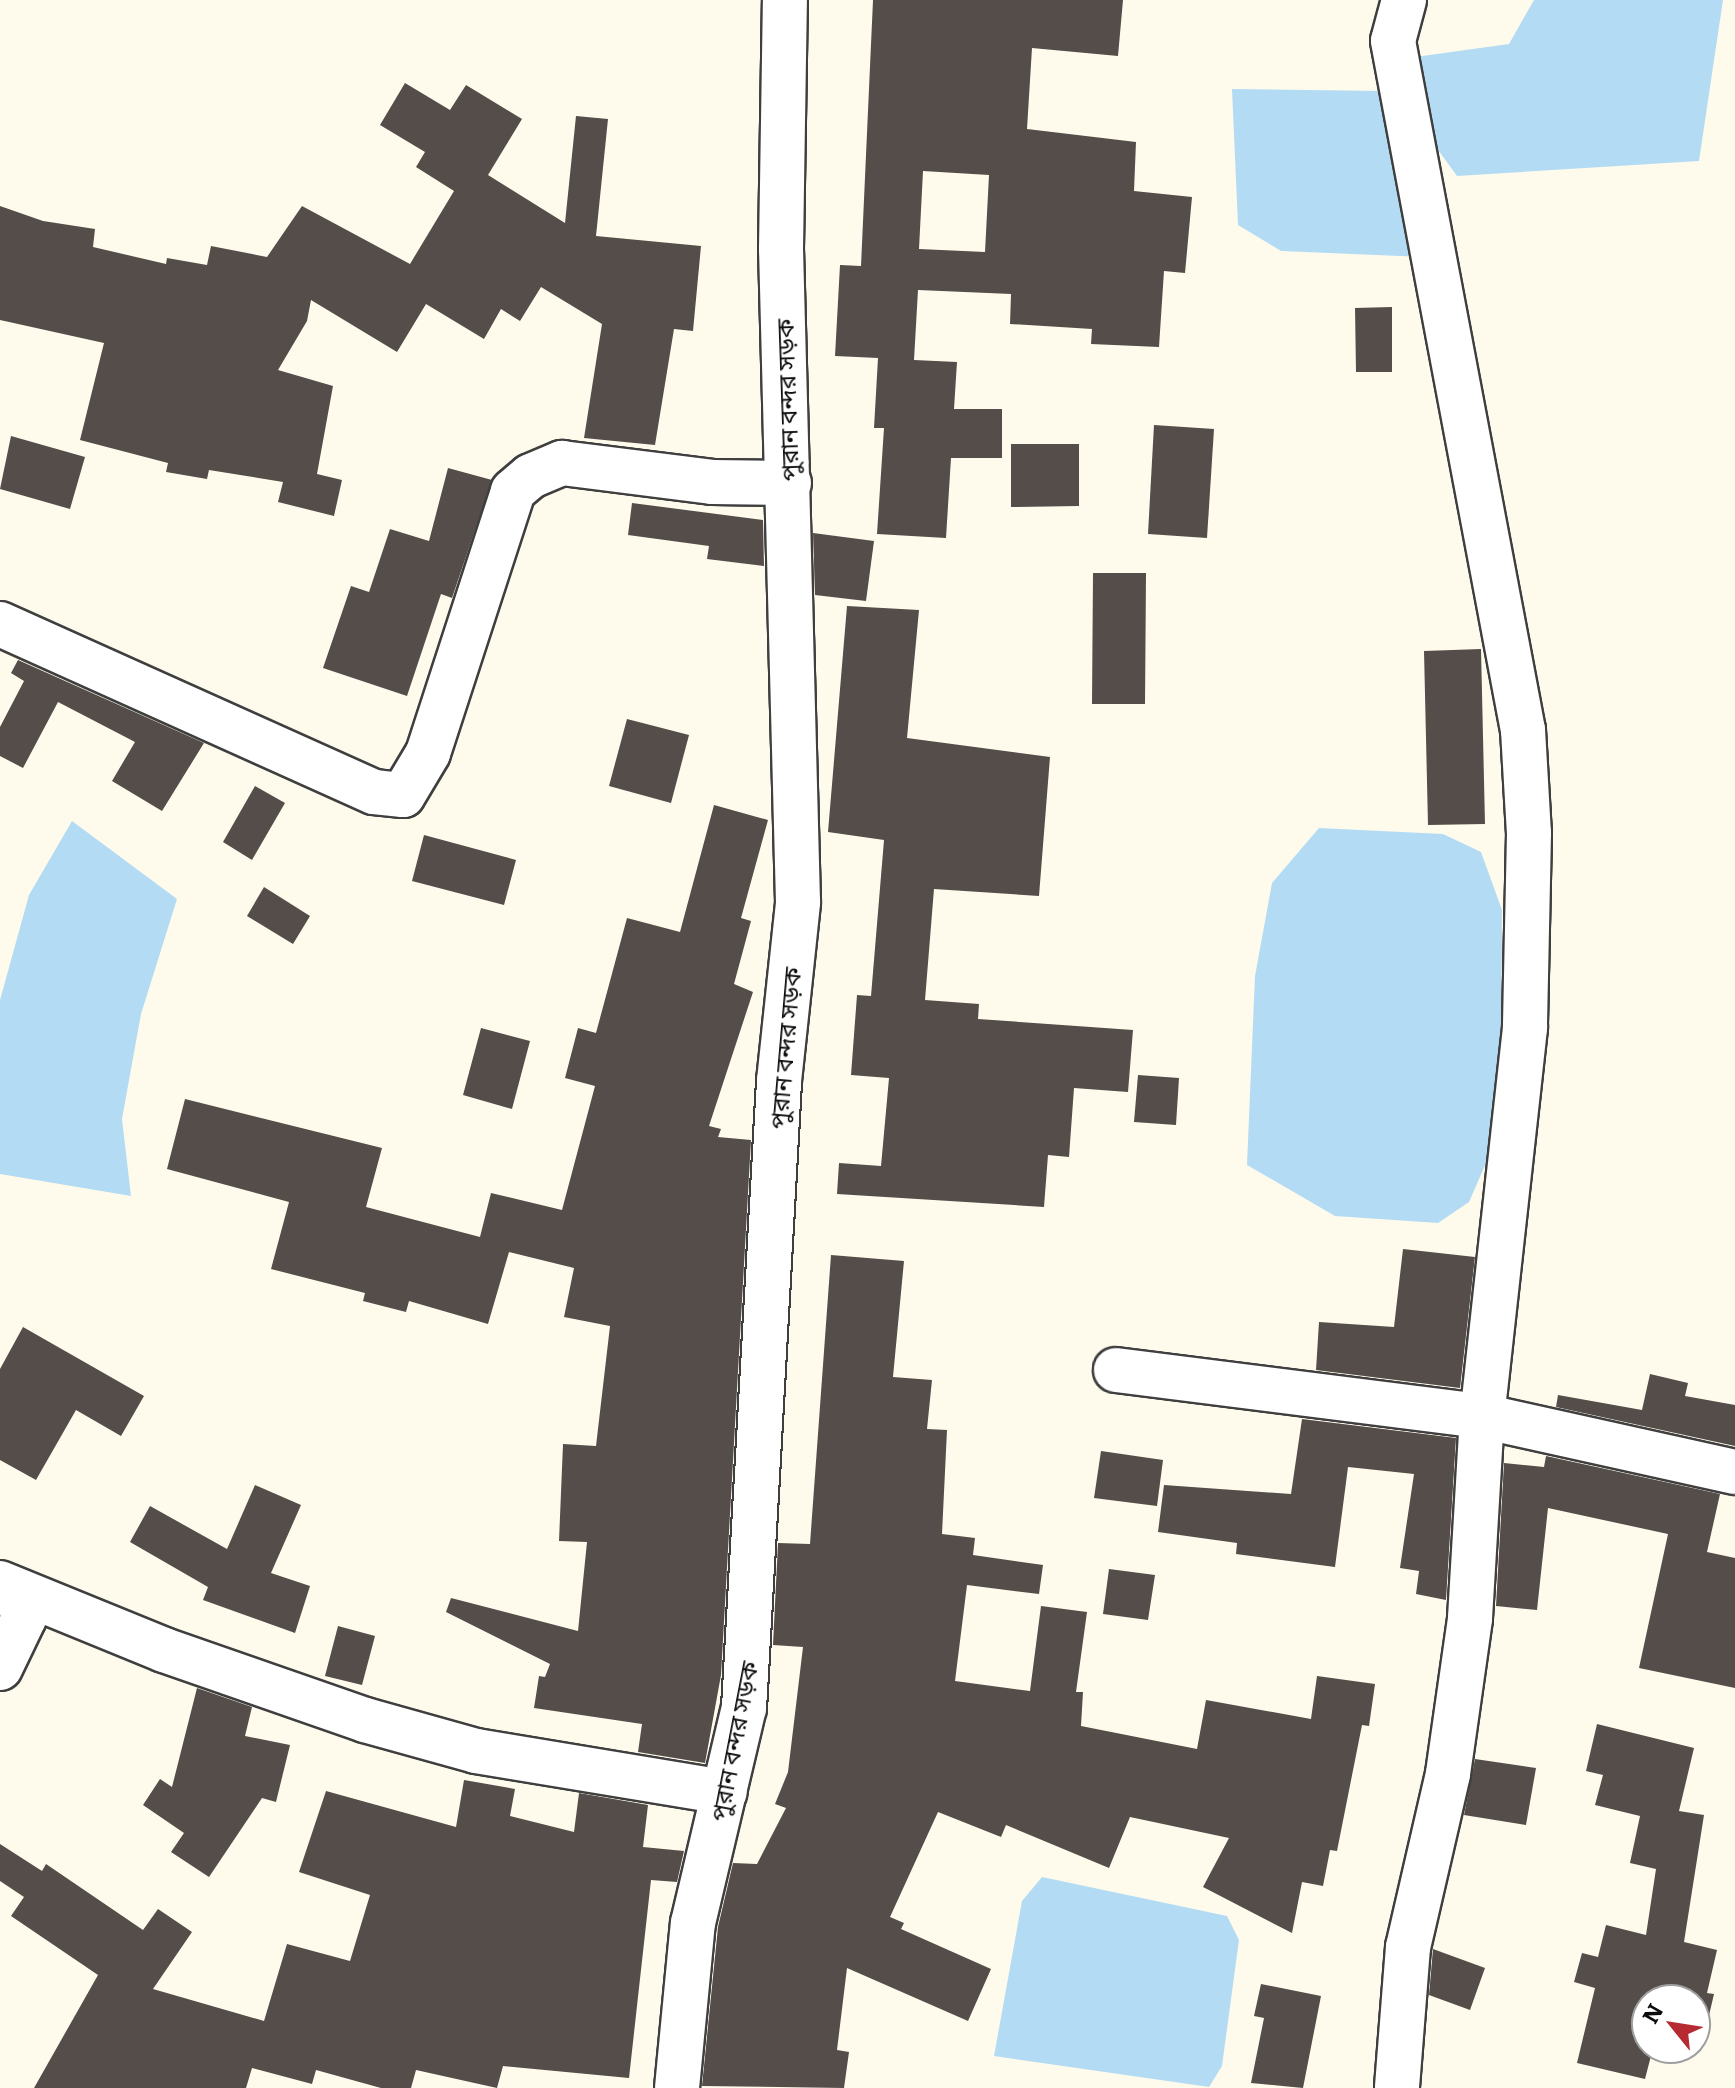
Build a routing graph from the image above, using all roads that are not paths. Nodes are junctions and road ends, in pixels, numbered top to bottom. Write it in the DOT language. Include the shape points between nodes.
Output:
graph roads {
  1 [pos="785,0"];
  2 [pos="1404,0"];
  3 [pos="789,483"];
  4 [pos="0,624"];
  5 [pos="1116,1370"];
  6 [pos="1482,1416"];
  7 [pos="1735,1472"];
  8 [pos="9,1588"];
  9 [pos="0,1668"];
  10 [pos="725,1792"];
  11 [pos="677,2088"];
  12 [pos="1397,2088"];
  1 -- 3 [label="street, পুরান বন্দর সড়ক" via="781,249"];
  2 -- 6 [label="street" via="1393,41 1523,730 1529,833 1525,1028"];
  3 -- 4 [label="street" via="712,482 562,463 531,476 513,491 428,753 403,795 374,792"];
  3 -- 10 [label="street, পুরান বন্দর সড়ক" via="798,902 779,1081 754,1612 744,1708"];
  5 -- 6 [label="street"];
  6 -- 7 [label="street"];
  6 -- 12 [label="street" via="1470,1619 1448,1774 1408,1947"];
  8 -- 9 [label="street" via="24,1618"];
  8 -- 10 [label="street" via="378,1724 476,1751"];
  10 -- 11 [label="street, পুরান বন্দর সড়ক" via="693,1923"];
}
